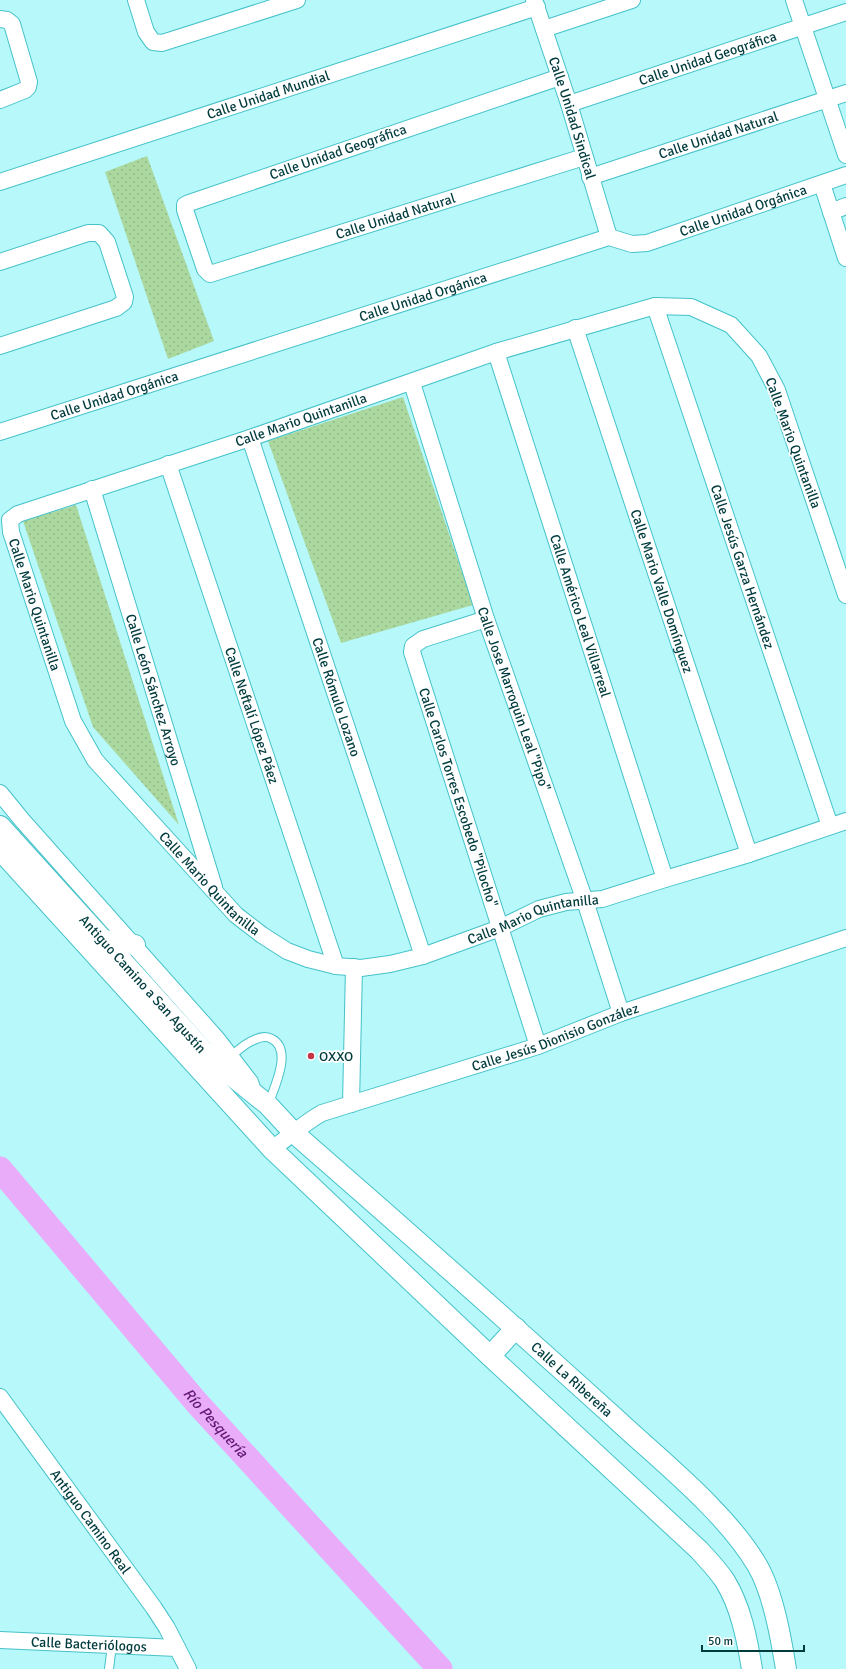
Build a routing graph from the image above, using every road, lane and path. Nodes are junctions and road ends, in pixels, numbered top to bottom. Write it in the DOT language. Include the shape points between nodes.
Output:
graph roads {
  1 [pos="136,0"];
  2 [pos="297,0"];
  3 [pos="632,0"];
  4 [pos="794,0"];
  5 [pos="536,4"];
  6 [pos="846,12"];
  7 [pos="0,20"];
  8 [pos="802,26"];
  9 [pos="544,29"];
  10 [pos="560,77"];
  11 [pos="846,93"];
  12 [pos="0,100"];
  13 [pos="827,100"];
  14 [pos="569,104"];
  15 [pos="846,155"];
  16 [pos="584,157"];
  17 [pos="846,175"];
  18 [pos="590,177"];
  19 [pos="0,182"];
  20 [pos="822,184"];
  21 [pos="846,206"];
  22 [pos="831,212"];
  23 [pos="609,237"];
  24 [pos="846,258"];
  25 [pos="0,262"];
  26 [pos="208,273"];
  27 [pos="655,306"];
  28 [pos="575,328"];
  29 [pos="0,346"];
  30 [pos="496,352"];
  31 [pos="412,383"];
  32 [pos="0,432"];
  33 [pos="250,438"];
  34 [pos="168,464"];
  35 [pos="92,489"];
  36 [pos="846,595"];
  37 [pos="486,619"];
  38 [pos="0,793"];
  39 [pos="846,821"];
  40 [pos="0,826"];
  41 [pos="830,826"];
  42 [pos="0,850"];
  43 [pos="749,854"];
  44 [pos="665,878"];
  45 [pos="215,890"];
  46 [pos="585,901"];
  47 [pos="500,928"];
  48 [pos="846,938"];
  49 [pos="103,940"];
  50 [pos="135,945"];
  51 [pos="423,956"];
  52 [pos="336,966"];
  53 [pos="354,967"];
  54 [pos="621,1013"];
  55 [pos="538,1046"];
  56 [pos="225,1061"];
  57 [pos="260,1099"];
  58 [pos="351,1104"];
  59 [pos="294,1133"];
  60 [pos="272,1149"];
  61 [pos="516,1328"];
  62 [pos="490,1356"];
  63 [pos="0,1398"];
  64 [pos="0,1640"];
  65 [pos="112,1645"];
  66 [pos="177,1648"];
  67 [pos="110,1669"];
  68 [pos="188,1669"];
  69 [pos="752,1669"];
  70 [pos="786,1669"];
  1 -- 2 [label="street" via="146,32 153,42 162,42"];
  3 -- 9 [label="street"];
  4 -- 8 [label="street"];
  5 -- 9 [label="street, Calle Unidad Sindical"];
  5 -- 19 [label="street, Calle Unidad Mundial"];
  6 -- 8 [label="street, Calle Unidad Geográfica"];
  7 -- 12 [label="street" via="7,20 12,24 29,76 28,87 20,93"];
  8 -- 13 [label="street"];
  8 -- 14 [label="street, Calle Unidad Geográfica"];
  9 -- 10 [label="street, Calle Unidad Sindical"];
  10 -- 14 [label="street, Calle Unidad Sindical"];
  10 -- 26 [label="street, Calle Unidad Geográfica" via="185,205"];
  11 -- 13 [label="street, Calle Unidad Natural"];
  13 -- 15 [label="street"];
  13 -- 18 [label="street, Calle Unidad Natural"];
  14 -- 16 [label="street, Calle Unidad Sindical"];
  16 -- 18 [label="street, Calle Unidad Sindical"];
  16 -- 26 [label="street, Calle Unidad Natural" via="213,274"];
  17 -- 20 [label="street, Calle Unidad Orgánica"];
  18 -- 23 [label="street, Calle Unidad Sindical"];
  20 -- 22 [label="street"];
  20 -- 23 [label="street, Calle Unidad Orgánica" via="647,243 632,244"];
  21 -- 22 [label="street"];
  22 -- 24 [label="street"];
  23 -- 32 [label="street, Calle Unidad Orgánica"];
  25 -- 29 [label="street" via="88,233 99,233 107,242 125,297 124,302 116,308"];
  27 -- 28 [label="street, Calle Mario Quintanilla"];
  27 -- 36 [label="street, Calle Mario Quintanilla" via="691,307 731,325 760,356 777,390"];
  27 -- 41 [label="street, Calle Jesús Garza Hernández"];
  28 -- 30 [label="street, Calle Mario Quintanilla"];
  28 -- 43 [label="street, Calle Mario Valle Domínguez"];
  30 -- 31 [label="street, Calle Mario Quintanilla"];
  30 -- 44 [label="street, Calle Américo Leal Villarreal"];
  31 -- 33 [label="street, Calle Mario Quintanilla"];
  31 -- 37 [label="street, Calle Jose Marroquin Leal \"Pipo\""];
  33 -- 34 [label="street, Calle Mario Quintanilla"];
  33 -- 51 [label="street, Calle Rómulo Lozano"];
  34 -- 35 [label="street, Calle Mario Quintanilla"];
  34 -- 52 [label="street, Calle Neftalí López Páez"];
  35 -- 45 [label="street, Calle León Sánchez Arroyo"];
  35 -- 45 [label="street, Calle Mario Quintanilla" via="14,516 10,520 11,532 73,721 95,760"];
  37 -- 46 [label="street, Calle Jose Marroquin Leal \"Pipo\""];
  37 -- 47 [label="street, Calle Carlos Torres Escobedo \"Pilocho\"" via="423,639 413,646 412,652"];
  38 -- 50 [label="street"];
  39 -- 41 [label="street, Calle Mario Quintanilla"];
  40 -- 49 [label="street, Antiguo Camino a San Agustín"];
  41 -- 43 [label="street, Calle Mario Quintanilla"];
  42 -- 60 [label="street, Antiguo Camino a San Agustín"];
  43 -- 44 [label="street, Calle Mario Quintanilla"];
  44 -- 46 [label="street, Calle Mario Quintanilla" via="602,899"];
  45 -- 52 [label="street, Calle Mario Quintanilla" via="236,915 287,951"];
  46 -- 47 [label="street, Calle Mario Quintanilla" via="539,908"];
  46 -- 54 [label="street, Calle Jose Marroquin Leal \"Pipo\""];
  47 -- 51 [label="street, Calle Mario Quintanilla"];
  47 -- 55 [label="street, Calle Carlos Torres Escobedo \"Pilocho\""];
  48 -- 54 [label="street, Calle Jesús Dionisio González"];
  49 -- 50 [label="street"];
  49 -- 56 [label="street, Antiguo Camino a San Agustín" via="202,1049"];
  50 -- 56 [label="street"];
  51 -- 53 [label="street, Calle Mario Quintanilla" via="390,964"];
  52 -- 53 [label="street, Calle Mario Quintanilla"];
  53 -- 58 [label="street"];
  54 -- 55 [label="street, Calle Jesús Dionisio González"];
  55 -- 58 [label="street, Calle Jesús Dionisio González"];
  56 -- 57 [label="street, Antiguo Camino a San Agustín"];
  56 -- 57 [label="lane" via="254,1040 267,1037 277,1042 282,1053 278,1078"];
  57 -- 59 [label="street, Antiguo Camino a San Agustín"];
  58 -- 59 [label="street, Calle Jesús Dionisio González" via="318,1116"];
  59 -- 60 [label="street, Calle Jesús Dionisio González"];
  59 -- 61 [label="street, Calle La Ribereña"];
  60 -- 62 [label="street"];
  61 -- 62 [label="street"];
  61 -- 70 [label="street, Calle La Ribereña" via="691,1489 725,1522 742,1543 765,1580"];
  62 -- 69 [label="street" via="699,1550 724,1581 738,1607"];
  63 -- 66 [label="street, Antiguo Camino Real" via="154,1608"];
  64 -- 65 [label="street, Calle Bacteriólogos"];
  65 -- 66 [label="street, Calle Bacteriólogos"];
  65 -- 67 [label="lane"];
  66 -- 68 [label="street, Antiguo Camino Real"];
}
